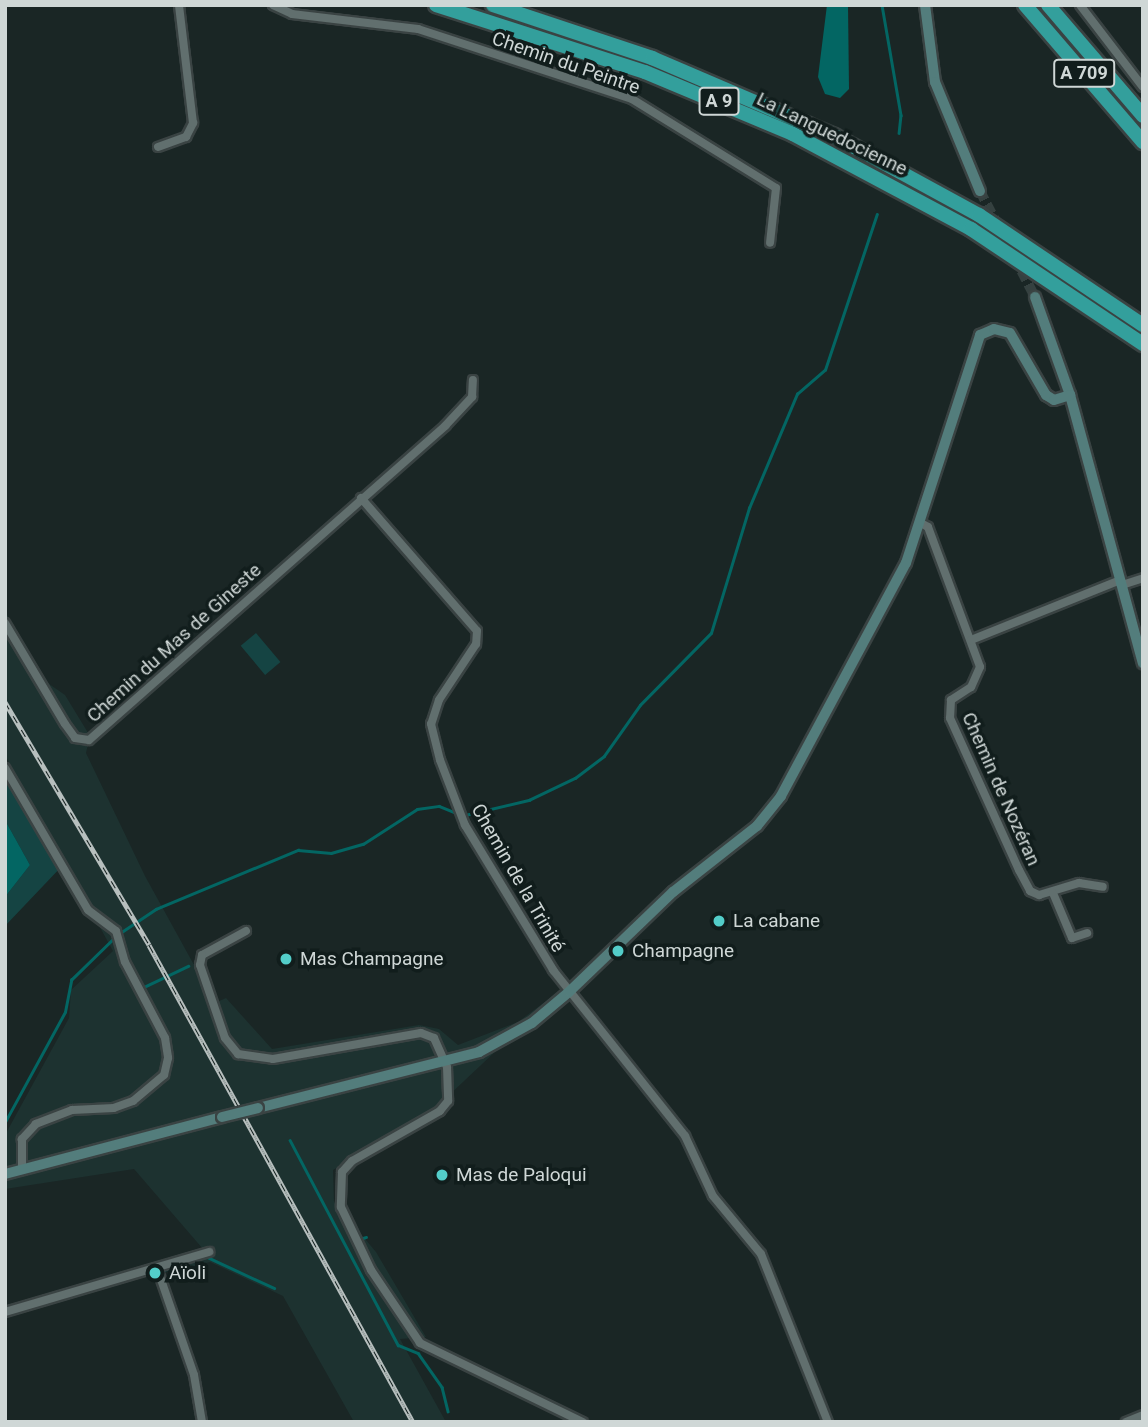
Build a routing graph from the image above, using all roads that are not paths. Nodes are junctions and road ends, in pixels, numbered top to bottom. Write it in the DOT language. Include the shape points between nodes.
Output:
graph roads {
  1 [pos="179,5"];
  2 [pos="273,5"];
  3 [pos="436,5"];
  4 [pos="494,5"];
  5 [pos="925,5"];
  6 [pos="1025,5"];
  7 [pos="1048,5"];
  8 [pos="1080,5"];
  9 [pos="1143,87"];
  10 [pos="1143,117"];
  11 [pos="1143,142"];
  12 [pos="159,147"];
  13 [pos="980,191"];
  14 [pos="770,243"];
  15 [pos="1035,297"];
  16 [pos="1143,325"];
  17 [pos="1143,344"];
  18 [pos="473,380"];
  19 [pos="1070,395"];
  20 [pos="361,498"];
  21 [pos="921,523"];
  22 [pos="1143,578"];
  23 [pos="1121,583"];
  24 [pos="5,623"];
  25 [pos="971,640"];
  26 [pos="1143,663"];
  27 [pos="5,768"];
  28 [pos="1103,887"];
  29 [pos="1053,893"];
  30 [pos="246,931"];
  31 [pos="1087,933"];
  32 [pos="569,992"];
  33 [pos="446,1062"];
  34 [pos="22,1168"];
  35 [pos="5,1174"];
  36 [pos="209,1252"];
  37 [pos="157,1268"];
  38 [pos="5,1312"];
  39 [pos="1143,1415"];
  40 [pos="202,1422"];
  41 [pos="583,1422"];
  42 [pos="828,1422"];
  43 [pos="1126,1422"];
  1 -- 12 [label="street" via="192,123 186,137"];
  2 -- 14 [label="street, Chemin du Peintre" via="292,13 418,29 632,99 776,188"];
  3 -- 17 [label="highway, La Languedocienne / A 9" via="645,72 812,143 971,229"];
  4 -- 16 [label="highway, La Languedocienne / A 9" via="652,58 834,136 979,215"];
  5 -- 13 [label="street" via="935,82"];
  6 -- 11 [label="highway, A 709"];
  7 -- 10 [label="highway, A 709"];
  8 -- 9 [label="street"];
  15 -- 19 [label="street"];
  18 -- 20 [label="street" via="472,397 465,405"];
  19 -- 21 [label="street" via="1054,400 1046,395 1010,333 994,329 980,335"];
  19 -- 23 [label="street"];
  20 -- 24 [label="street, Chemin du Mas de Gineste" via="84,743 65,724"];
  20 -- 32 [label="street, Chemin de la Trinité" via="477,631 476,644 433,712 433,737 465,825"];
  21 -- 25 [label="street, Chemin de Nozéran" via="928,527"];
  21 -- 32 [label="street" via="890,597 775,806 757,826 642,919"];
  22 -- 23 [label="street"];
  23 -- 25 [label="street"];
  23 -- 26 [label="street"];
  25 -- 29 [label="street, Chemin de Nozéran" via="980,667 976,679 951,700 950,718 1030,891"];
  27 -- 34 [label="street" via="88,910 117,934 125,962 165,1038 168,1058 164,1075 133,1101 114,1108 72,1110 36,1124 22,1139"];
  28 -- 29 [label="street" via="1079,883"];
  29 -- 31 [label="street" via="1072,938"];
  30 -- 33 [label="street" via="202,955 200,965 225,1038 238,1054 273,1059 421,1033 434,1038"];
  32 -- 33 [label="street" via="504,1040"];
  32 -- 42 [label="street, Chemin de la Trinité" via="685,1136 713,1196 761,1254"];
  33 -- 34 [label="street, bridge"];
  33 -- 41 [label="street" via="451,1085 448,1101 440,1111 352,1161 342,1172 341,1207 378,1282 419,1343"];
  34 -- 35 [label="street"];
  36 -- 37 [label="street"];
  37 -- 38 [label="street"];
  37 -- 40 [label="street" via="191,1365"];
  39 -- 43 [label="street"];
}
